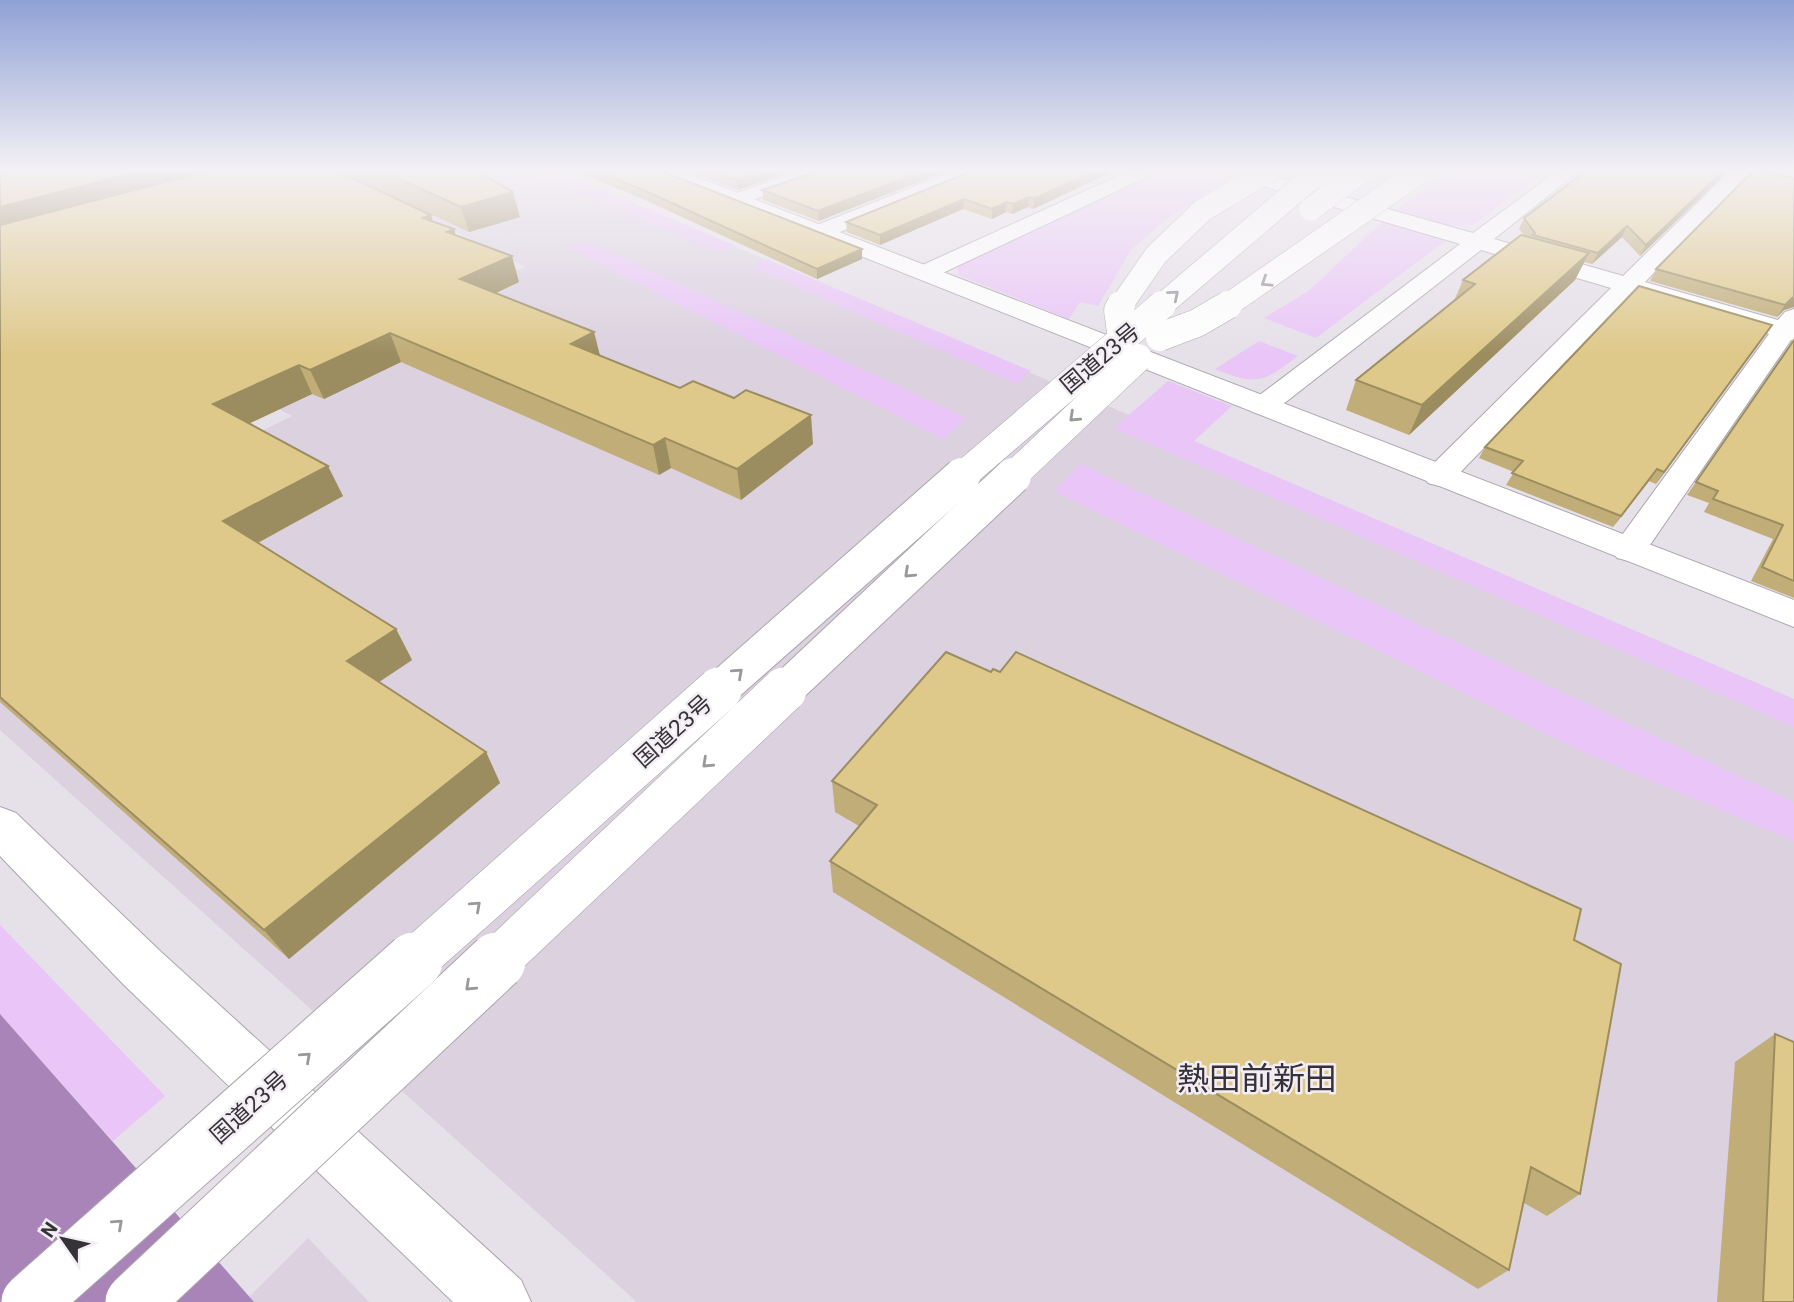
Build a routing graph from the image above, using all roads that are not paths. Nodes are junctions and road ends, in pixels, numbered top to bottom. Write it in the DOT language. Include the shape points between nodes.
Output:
graph roads {
  1 [pos="820,232"];
  2 [pos="1013,232"];
  3 [pos="1180,232"];
  4 [pos="1254,232"];
  5 [pos="1335,232"];
  6 [pos="1445,232"];
  7 [pos="1489,232"];
  8 [pos="1685,232"];
  9 [pos="1477,241"];
  10 [pos="1249,261"];
  11 [pos="924,273"];
  12 [pos="1628,285"];
  13 [pos="1791,327"];
  14 [pos="1141,338"];
  15 [pos="1263,406"];
  16 [pos="1439,475"];
  17 [pos="1629,550"];
  18 [pos="1794,614"];
  19 [pos="0,826"];
  20 [pos="30,1302"];
  21 [pos="134,1302"];
  22 [pos="499,1302"];
  1 -- 11 [label="main road"];
  2 -- 11 [label="main road"];
  3 -- 14 [label="main road, bridge" via="1156,255 1118,310"];
  14 -- 4 [label="main road, 国道23号, one-way, bridge"];
  5 -- 14 [label="main road, one-way, bridge" via="1197,323"];
  6 -- 9 [label="main road"];
  7 -- 9 [label="main road"];
  8 -- 12 [label="main road"];
  9 -- 12 [label="main road"];
  9 -- 15 [label="main road"];
  10 -- 14 [label="main road, 国道23号"];
  11 -- 15 [label="main road"];
  12 -- 13 [label="main road"];
  12 -- 16 [label="main road"];
  13 -- 17 [label="main road"];
  20 -- 14 [label="main road, 国道23号, one-way, bridge" via="914,517"];
  14 -- 21 [label="main road, 国道23号, one-way, bridge"];
  15 -- 16 [label="main road"];
  16 -- 17 [label="main road"];
  17 -- 18 [label="main road"];
  19 -- 22 [label="main road" via="141,967"];
}
